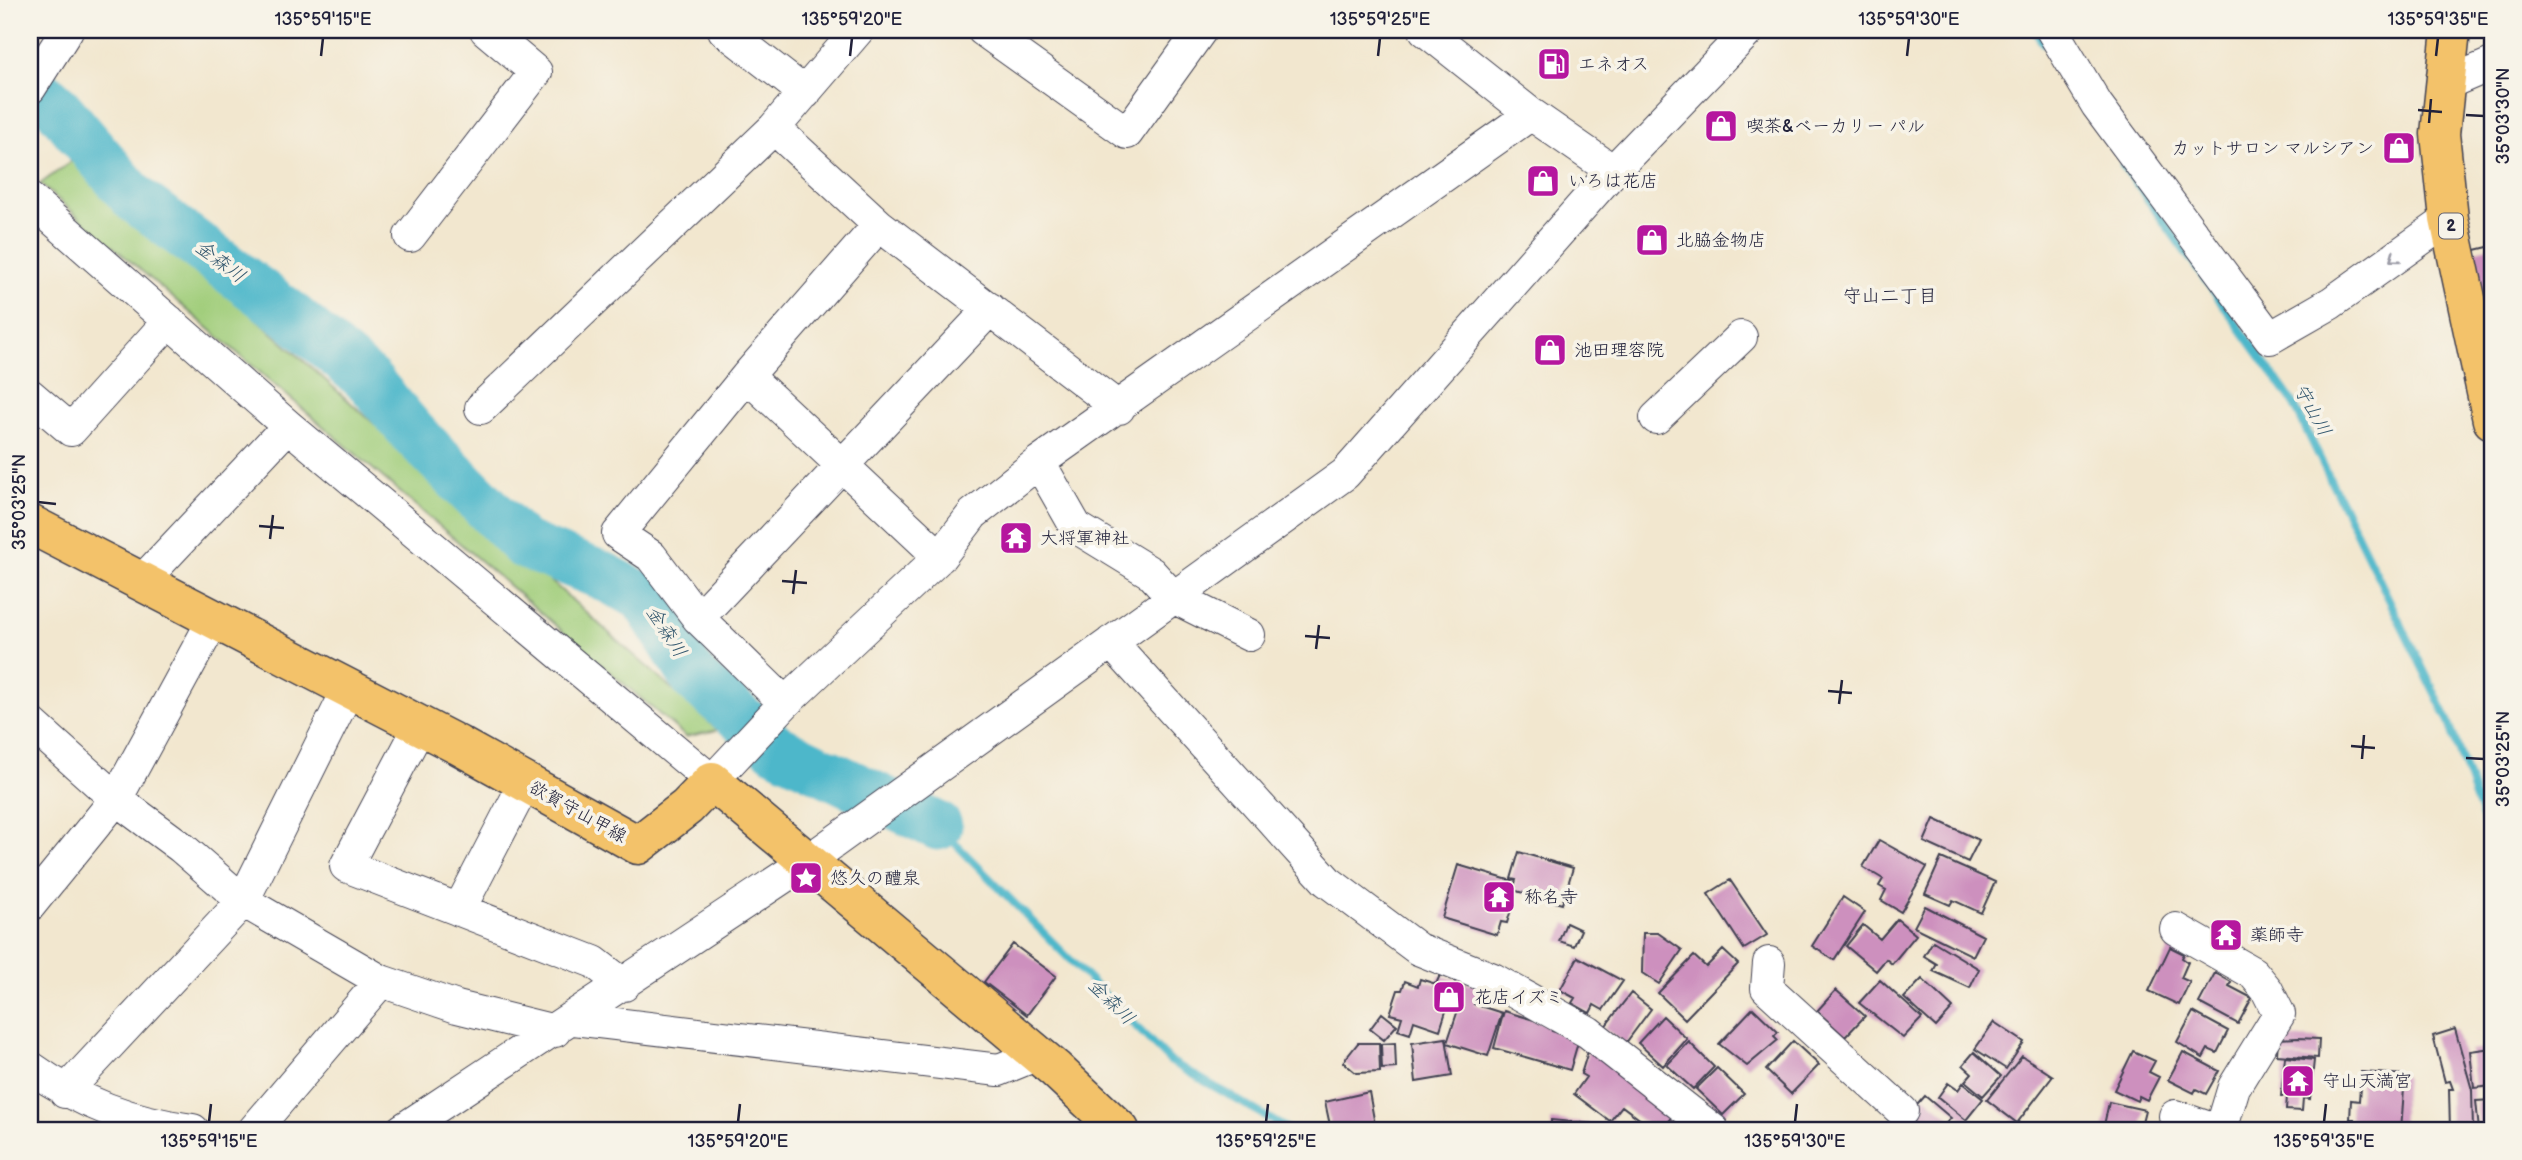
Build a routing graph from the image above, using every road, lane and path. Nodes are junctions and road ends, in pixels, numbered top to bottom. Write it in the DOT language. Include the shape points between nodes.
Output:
graph roads {
  1 [pos="486,30"];
  2 [pos="724,30"];
  3 [pos="858,30"];
  4 [pos="983,30"];
  5 [pos="1201,30"];
  6 [pos="1424,30"];
  7 [pos="1749,30"];
  8 [pos="2052,30"];
  9 [pos="2451,30"];
  10 [pos="50,42"];
  11 [pos="2492,64"];
  12 [pos="2443,85"];
  13 [pos="30,88"];
  14 [pos="805,93"];
  15 [pos="1531,114"];
  16 [pos="774,128"];
  17 [pos="1613,171"];
  18 [pos="30,199"];
  19 [pos="2449,219"];
  20 [pos="879,225"];
  21 [pos="410,236"];
  22 [pos="990,309"];
  23 [pos="169,321"];
  24 [pos="1741,337"];
  25 [pos="747,376"];
  26 [pos="30,395"];
  27 [pos="481,408"];
  28 [pos="1119,408"];
  29 [pos="1656,418"];
  30 [pos="2492,420"];
  31 [pos="288,426"];
  32 [pos="1039,462"];
  33 [pos="842,466"];
  34 [pos="32,529"];
  35 [pos="940,557"];
  36 [pos="144,580"];
  37 [pos="1173,597"];
  38 [pos="698,618"];
  39 [pos="214,619"];
  40 [pos="1249,635"];
  41 [pos="1111,642"];
  42 [pos="348,690"];
  43 [pos="785,703"];
  44 [pos="30,722"];
  45 [pos="420,726"];
  46 [pos="712,781"];
  47 [pos="525,782"];
  48 [pos="116,799"];
  49 [pos="808,861"];
  50 [pos="243,901"];
  51 [pos="30,904"];
  52 [pos="459,910"];
  53 [pos="2176,929"];
  54 [pos="1769,963"];
  55 [pos="381,981"];
  56 [pos="624,985"];
  57 [pos="564,1025"];
  58 [pos="1038,1054"];
  59 [pos="30,1067"];
  60 [pos="65,1092"];
  61 [pos="1902,1111"];
  62 [pos="2175,1116"];
  63 [pos="193,1130"];
  64 [pos="254,1130"];
  65 [pos="402,1130"];
  66 [pos="1120,1130"];
  67 [pos="1713,1130"];
  68 [pos="2218,1130"];
  1 -- 21 [label="street" via="536,72"];
  2 -- 14 [label="street"];
  3 -- 14 [label="street"];
  4 -- 5 [label="street" via="1127,133"];
  6 -- 15 [label="street"];
  7 -- 17 [label="street"];
  19 -- 8 [label="street, one-way" via="2331,303 2270,338 2097,105"];
  9 -- 12 [label="main road, 2"];
  10 -- 13 [label="street"];
  11 -- 12 [label="street"];
  12 -- 19 [label="main road, 2" via="2440,134"];
  14 -- 16 [label="street"];
  15 -- 17 [label="street"];
  15 -- 28 [label="street"];
  16 -- 20 [label="street"];
  16 -- 27 [label="street"];
  17 -- 37 [label="street" via="1345,474"];
  18 -- 23 [label="street"];
  19 -- 30 [label="main road, 2"];
  20 -- 22 [label="street"];
  20 -- 25 [label="street"];
  22 -- 28 [label="street"];
  22 -- 33 [label="street"];
  23 -- 26 [label="street" via="71,430"];
  23 -- 31 [label="street"];
  24 -- 29 [label="street"];
  25 -- 33 [label="street"];
  25 -- 38 [label="street" via="618,534 651,556"];
  28 -- 32 [label="street"];
  31 -- 36 [label="street"];
  31 -- 46 [label="street"];
  32 -- 35 [label="street" via="973,514"];
  32 -- 37 [label="street" via="1076,527 1151,573"];
  33 -- 35 [label="street"];
  33 -- 38 [label="street"];
  34 -- 36 [label="main road, 欲賀守山甲線"];
  35 -- 43 [label="street"];
  36 -- 39 [label="main road, 欲賀守山甲線"];
  37 -- 40 [label="street"];
  37 -- 41 [label="street"];
  38 -- 43 [label="street"];
  39 -- 42 [label="main road, 欲賀守山甲線"];
  39 -- 48 [label="street"];
  41 -- 49 [label="street"];
  41 -- 67 [label="street" via="1327,881 1418,948 1493,979 1588,1032"];
  42 -- 45 [label="main road, 欲賀守山甲線"];
  42 -- 50 [label="street"];
  43 -- 46 [label="street"];
  44 -- 48 [label="street"];
  45 -- 47 [label="main road, 欲賀守山甲線"];
  45 -- 52 [label="street" via="346,866"];
  46 -- 47 [label="main road, 欲賀守山甲線" via="638,845"];
  46 -- 49 [label="main road"];
  47 -- 52 [label="street"];
  48 -- 50 [label="street"];
  48 -- 51 [label="street"];
  49 -- 56 [label="street"];
  49 -- 58 [label="main road"];
  50 -- 55 [label="street"];
  50 -- 60 [label="street"];
  52 -- 56 [label="street" via="594,962"];
  53 -- 68 [label="street" via="2253,973 2279,1014 2234,1087"];
  54 -- 61 [label="street" via="1768,988"];
  55 -- 57 [label="street" via="457,1007"];
  55 -- 64 [label="street"];
  56 -- 57 [label="street"];
  57 -- 58 [label="street" via="999,1070"];
  57 -- 65 [label="street"];
  58 -- 66 [label="main road"];
  59 -- 60 [label="street"];
  60 -- 63 [label="street" via="147,1124"];
  62 -- 68 [label="street"];
}
